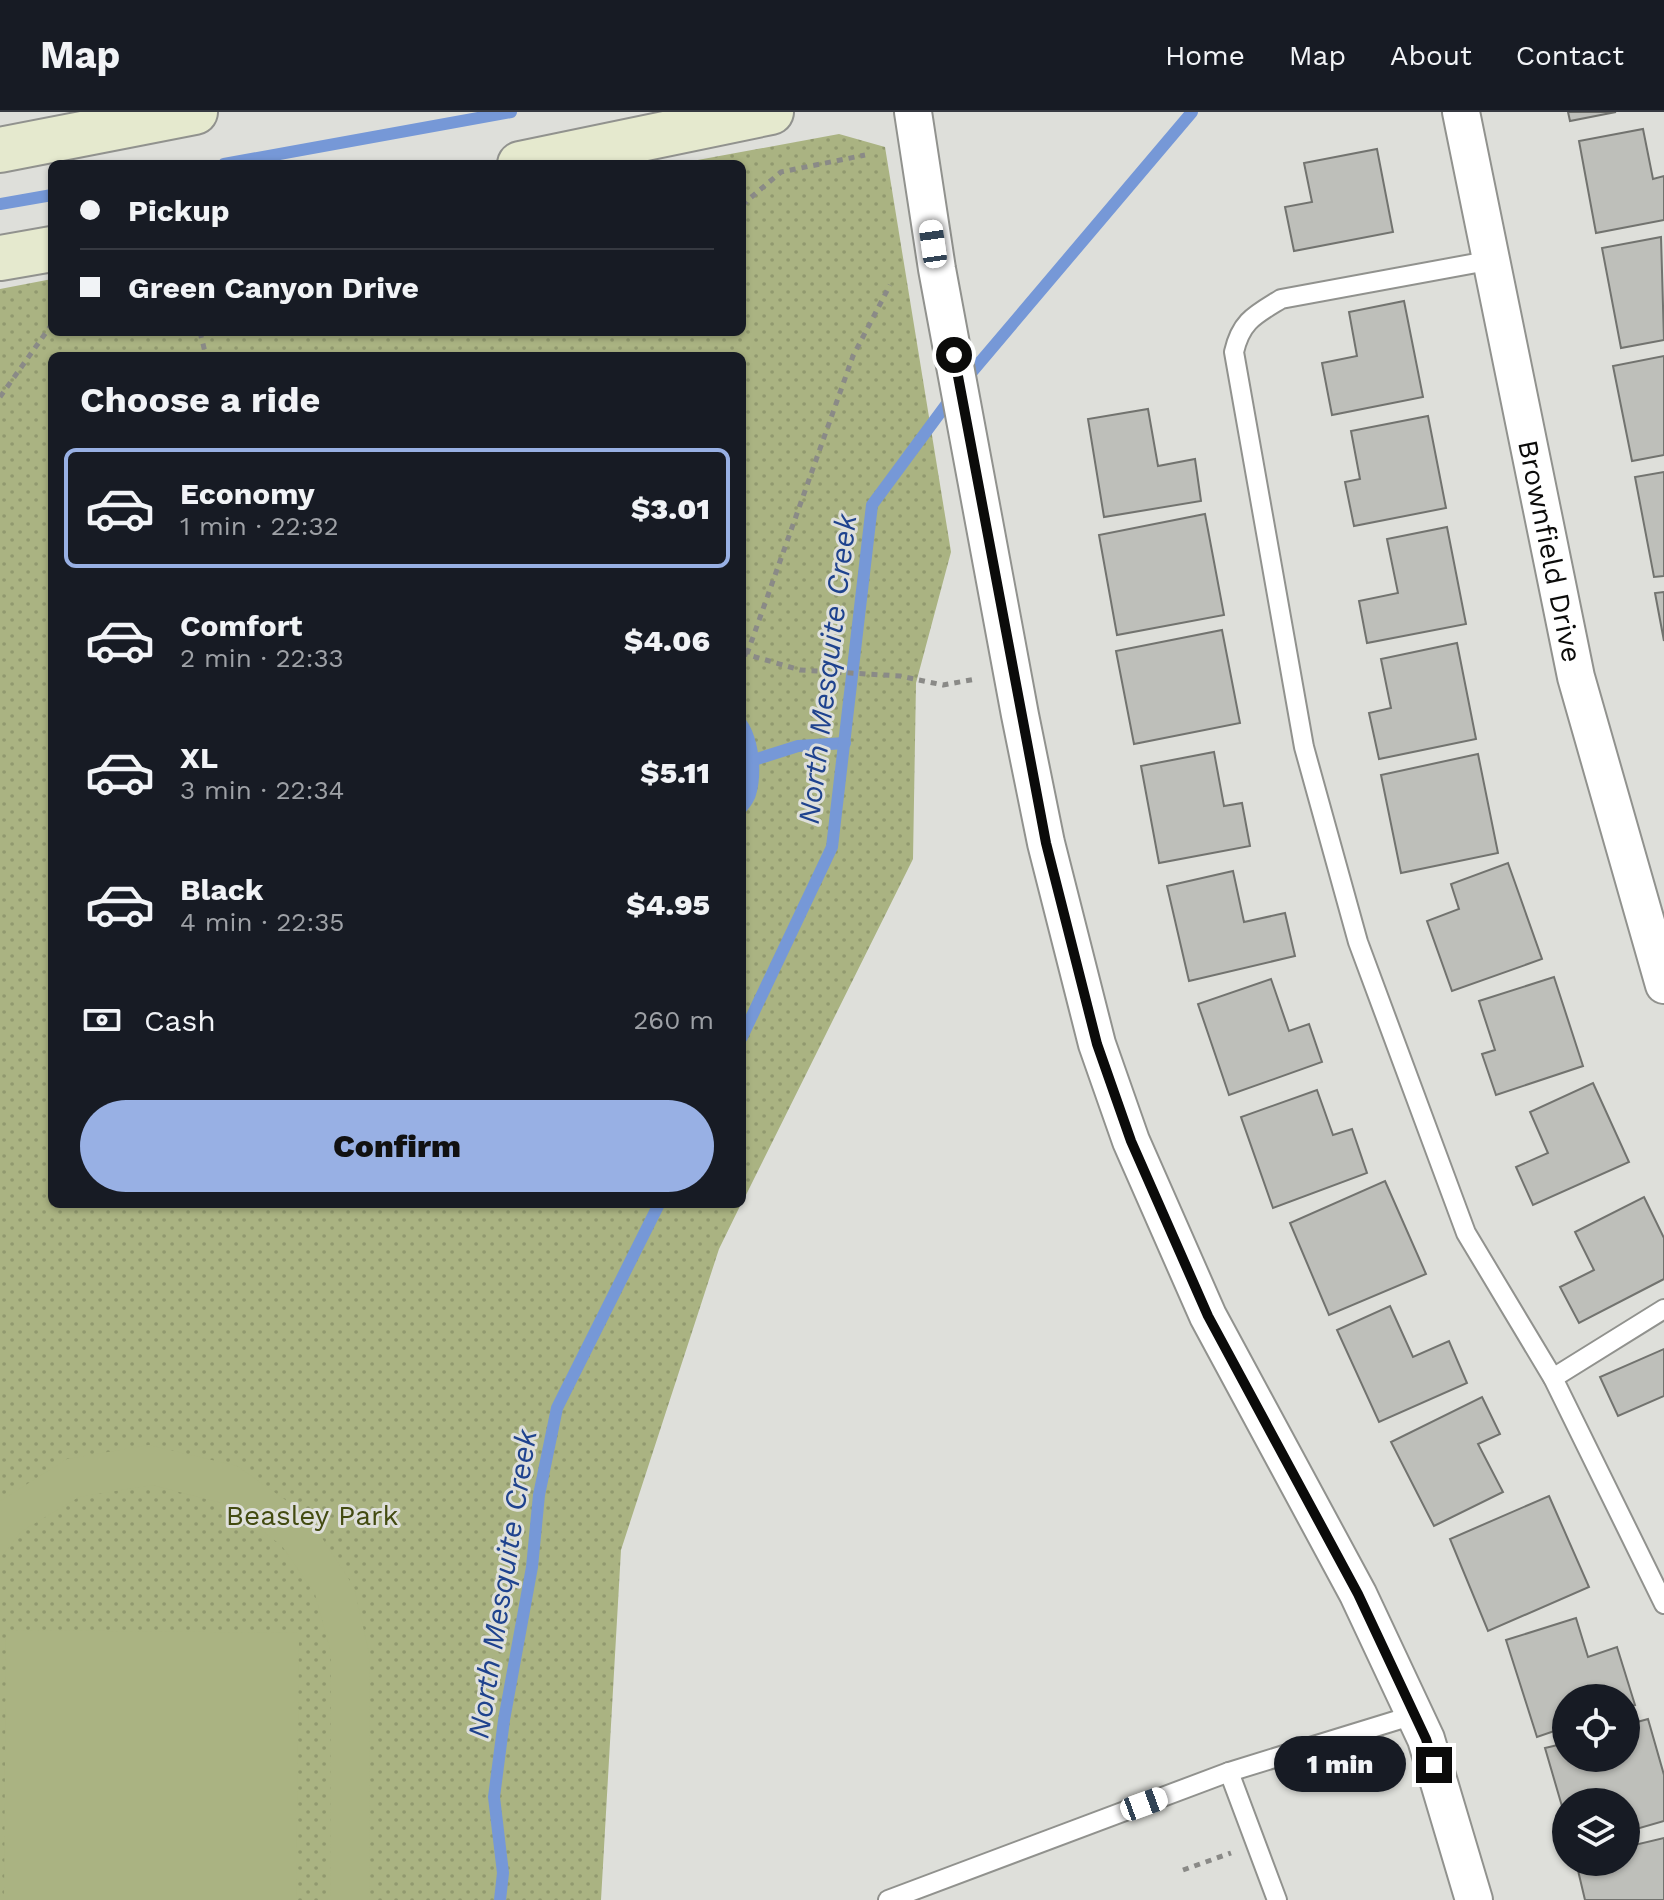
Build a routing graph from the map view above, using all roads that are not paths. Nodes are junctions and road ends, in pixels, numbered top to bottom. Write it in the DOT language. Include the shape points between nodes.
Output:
graph roads {
  1 [pos="771,112"];
  2 [pos="913,112"];
  3 [pos="1461,112"];
  4 [pos="173,114"];
  5 [pos="0,150"];
  6 [pos="539,160"];
  7 [pos="48,250"];
  8 [pos="0,258"];
  9 [pos="1493,260"];
  10 [pos="1664,985"];
  11 [pos="1664,1309"];
  12 [pos="1553,1378"];
  13 [pos="1664,1604"];
  14 [pos="1414,1715"];
  15 [pos="1229,1772"];
  16 [pos="888,1900"];
  17 [pos="1277,1900"];
  18 [pos="1474,1900"];
  1 -- 6 [label="street"];
  2 -- 14 [label="street" via="1012,672 1097,1044 1131,1141 1208,1316 1358,1594"];
  3 -- 9 [label="street, Brownfield Drive"];
  4 -- 5 [label="street"];
  7 -- 8 [label="street"];
  9 -- 10 [label="street, Brownfield Drive" via="1576,677"];
  9 -- 12 [label="lane" via="1281,299 1254,315 1239,332 1234,352 1304,747 1358,942 1466,1233"];
  11 -- 12 [label="lane"];
  12 -- 13 [label="lane"];
  14 -- 15 [label="lane"];
  14 -- 18 [label="street" via="1426,1739"];
  15 -- 16 [label="lane"];
  15 -- 17 [label="lane"];
}
